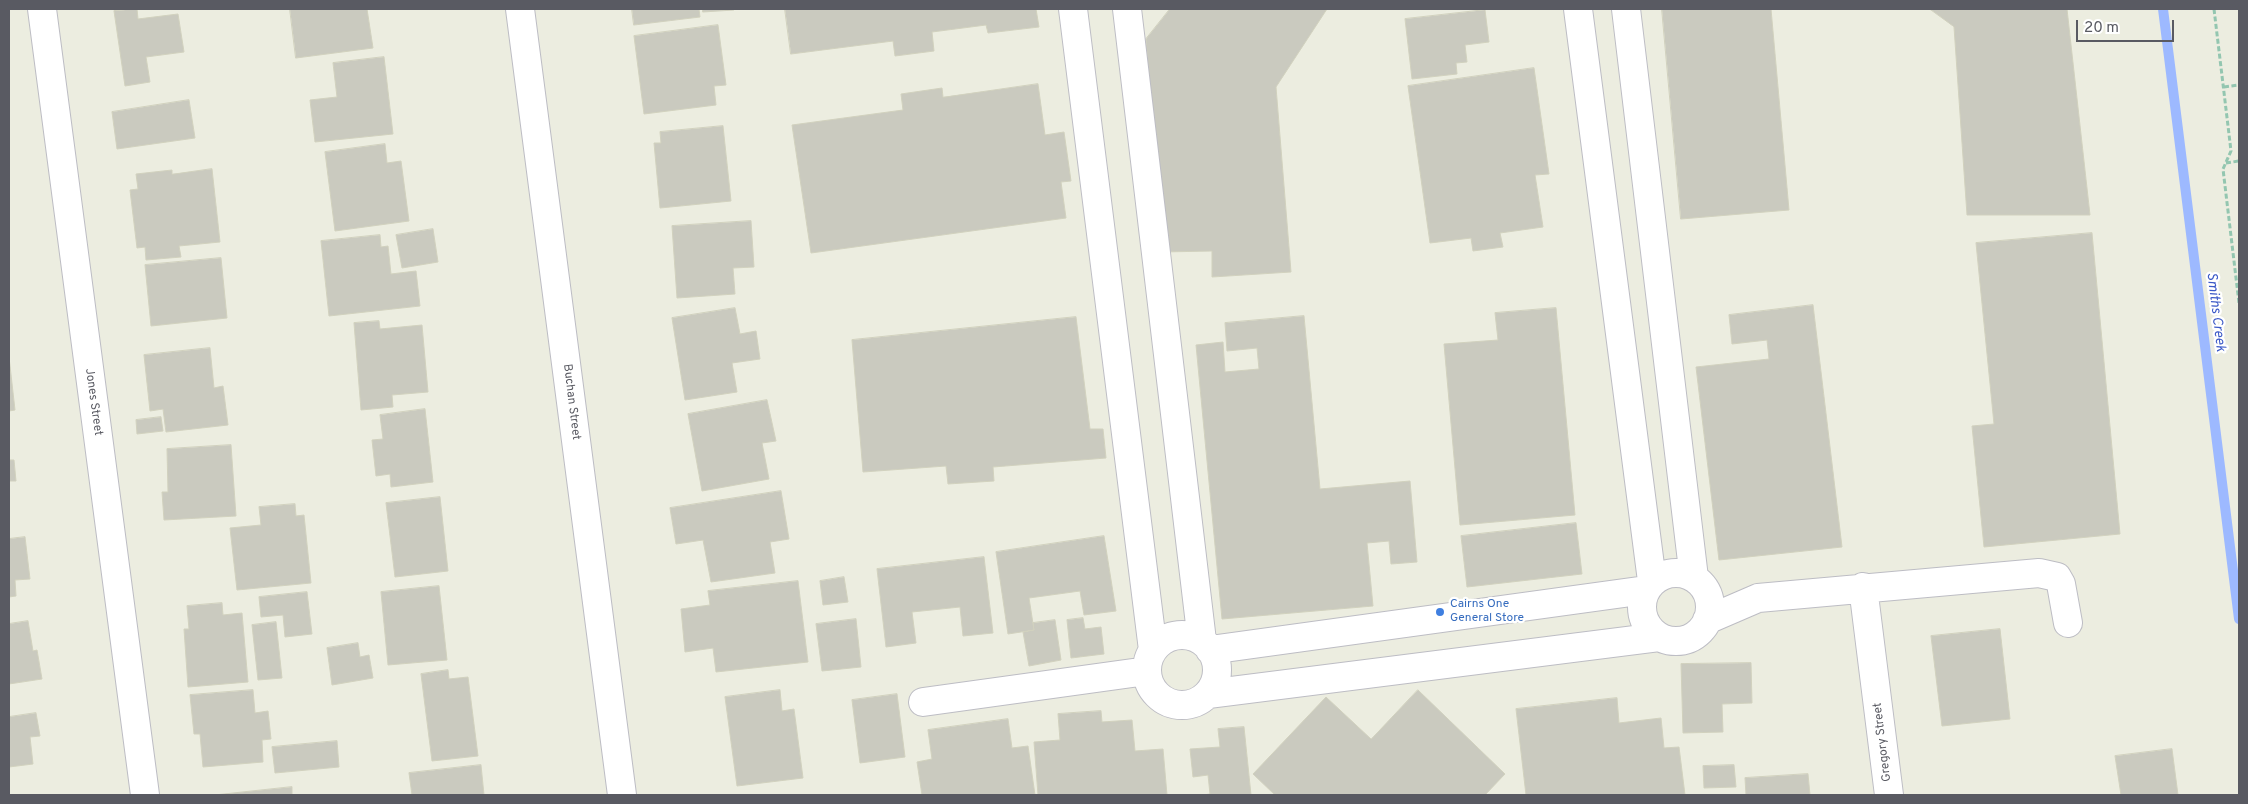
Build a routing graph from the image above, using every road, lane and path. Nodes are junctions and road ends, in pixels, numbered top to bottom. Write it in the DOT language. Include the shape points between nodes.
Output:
graph roads {
  1 [pos="42,9"];
  2 [pos="520,9"];
  3 [pos="1073,9"];
  4 [pos="1127,9"];
  5 [pos="1578,9"];
  6 [pos="1626,9"];
  7 [pos="2214,9"];
  8 [pos="2239,85"];
  9 [pos="2224,87"];
  10 [pos="2239,161"];
  11 [pos="2225,163"];
  12 [pos="2239,303"];
  13 [pos="1698,582"];
  14 [pos="1649,586"];
  15 [pos="1863,588"];
  16 [pos="1758,598"];
  17 [pos="1708,620"];
  18 [pos="2068,624"];
  19 [pos="1659,637"];
  20 [pos="1206,646"];
  21 [pos="1150,661"];
  22 [pos="1208,694"];
  23 [pos="923,702"];
  24 [pos="145,795"];
  25 [pos="622,795"];
  26 [pos="1889,795"];
  1 -- 24 [label="street, Jones Street"];
  2 -- 25 [label="street, Buchan Street"];
  3 -- 21 [label="street"];
  4 -- 20 [label="street"];
  5 -- 14 [label="street"];
  6 -- 13 [label="street"];
  7 -- 9 [label="path"];
  8 -- 9 [label="path"];
  9 -- 11 [label="path" via="2231,151"];
  10 -- 11 [label="path"];
  11 -- 12 [label="path" via="2222,170"];
  13 -- 14 [label="street" via="1682,573 1672,572"];
  13 -- 16 [label="street"];
  13 -- 17 [label="street" via="1709,596"];
  14 -- 19 [label="street" via="1641,611 1650,630"];
  14 -- 20 [label="street"];
  15 -- 16 [label="street"];
  15 -- 18 [label="street" via="2049,574 2057,576 2061,584"];
  15 -- 26 [label="street, Gregory Street"];
  16 -- 17 [label="street"];
  17 -- 19 [label="street" via="1692,637 1681,641"];
  19 -- 22 [label="street"];
  20 -- 21 [label="street" via="1187,636 1171,637"];
  20 -- 22 [label="street" via="1216,660 1218,672"];
  21 -- 22 [label="street" via="1149,681 1164,700 1175,705 1193,703"];
  21 -- 23 [label="street"];
}
